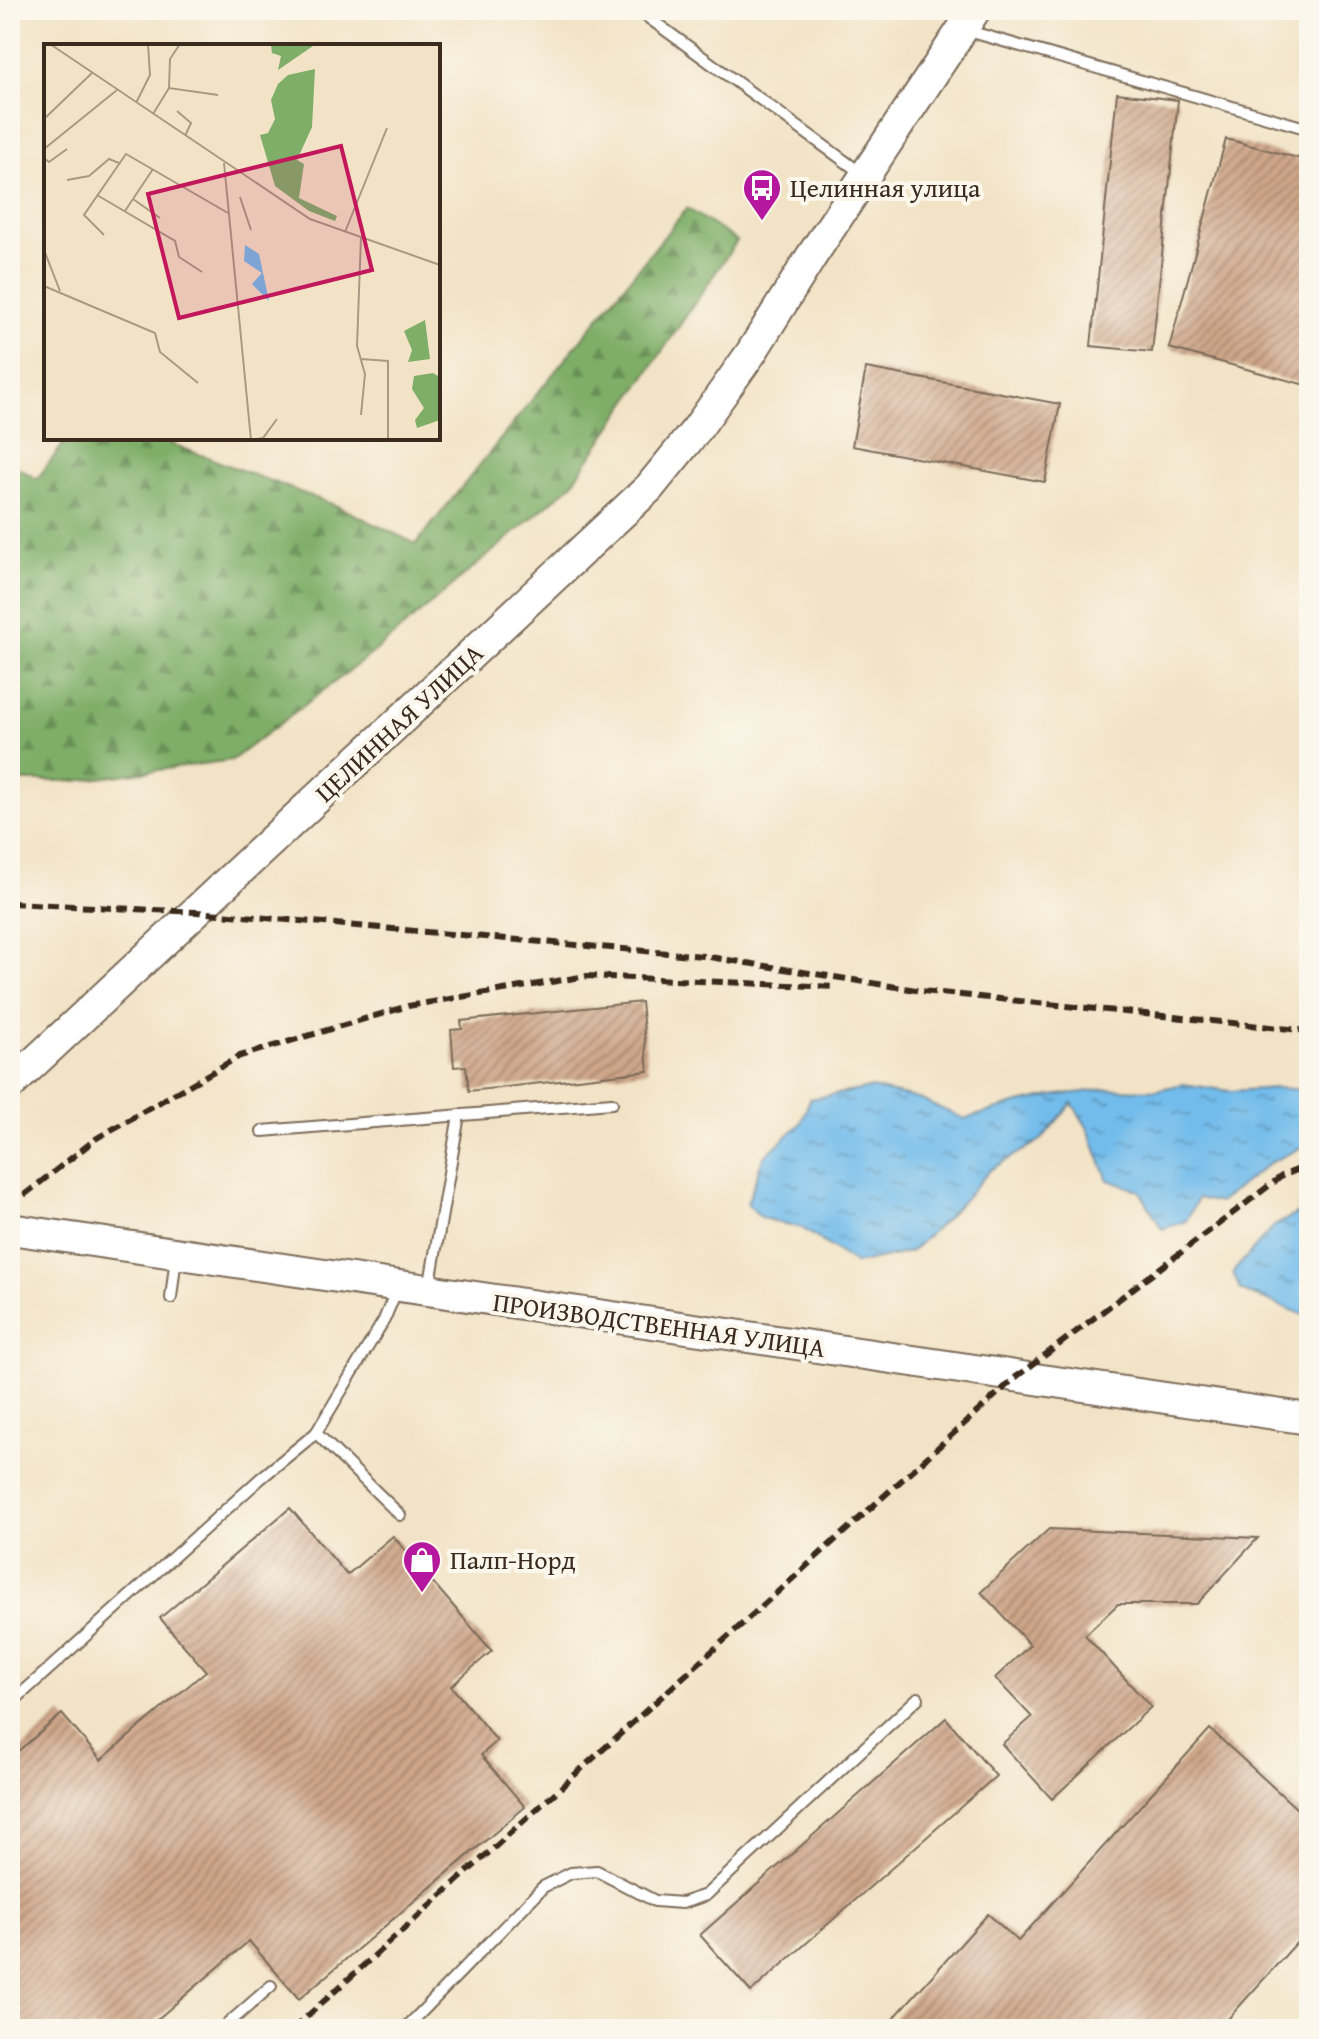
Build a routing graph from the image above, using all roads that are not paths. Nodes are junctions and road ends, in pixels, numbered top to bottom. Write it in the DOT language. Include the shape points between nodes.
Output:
graph roads {
  1 [pos="638,10"];
  2 [pos="969,20"];
  3 [pos="1309,129"];
  4 [pos="866,176"];
  5 [pos="10,1085"];
  6 [pos="612,1103"];
  7 [pos="459,1115"];
  8 [pos="262,1131"];
  9 [pos="10,1229"];
  10 [pos="176,1254"];
  11 [pos="398,1287"];
  12 [pos="429,1291"];
  13 [pos="171,1298"];
  14 [pos="1309,1419"];
  15 [pos="316,1433"];
  16 [pos="400,1515"];
  17 [pos="918,1698"];
  18 [pos="10,1704"];
  19 [pos="271,1986"];
  20 [pos="222,2029"];
  21 [pos="405,2029"];
  1 -- 4 [label="lane"];
  2 -- 3 [label="lane"];
  2 -- 4 [label="street, ЦЕЛИННАЯ УЛИЦА"];
  4 -- 5 [label="street, ЦЕЛИННАЯ УЛИЦА" via="751,353 649,488"];
  6 -- 7 [label="lane"];
  7 -- 8 [label="lane"];
  7 -- 12 [label="lane"];
  9 -- 10 [label="street, ПРОИЗВОДСТВЕННАЯ УЛИЦА"];
  10 -- 11 [label="street, ПРОИЗВОДСТВЕННАЯ УЛИЦА"];
  10 -- 13 [label="lane"];
  11 -- 12 [label="street, ПРОИЗВОДСТВЕННАЯ УЛИЦА"];
  11 -- 15 [label="lane"];
  12 -- 14 [label="street, ПРОИЗВОДСТВЕННАЯ УЛИЦА"];
  15 -- 16 [label="lane"];
  15 -- 18 [label="lane"];
  17 -- 21 [label="lane" via="706,1895 682,1903 655,1901 597,1871 571,1873 543,1887"];
  19 -- 20 [label="lane"];
}
